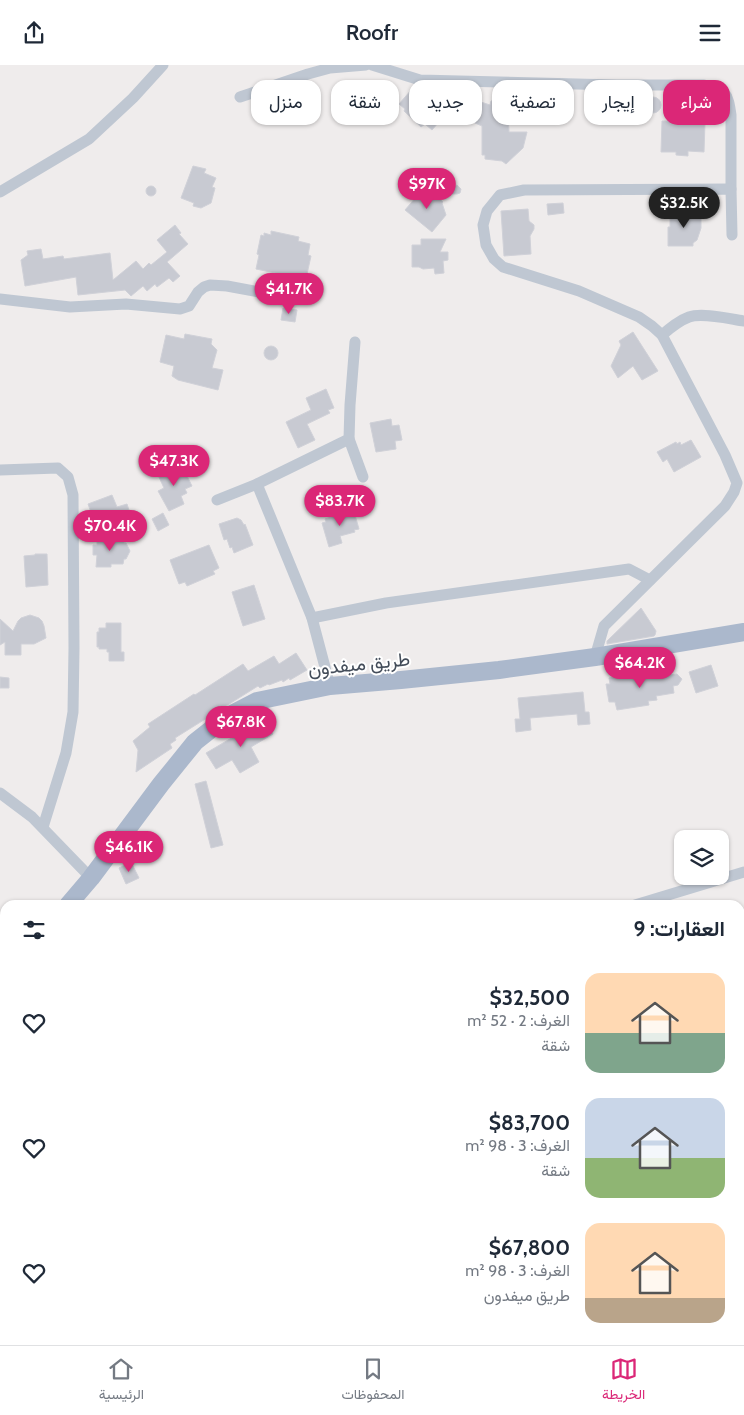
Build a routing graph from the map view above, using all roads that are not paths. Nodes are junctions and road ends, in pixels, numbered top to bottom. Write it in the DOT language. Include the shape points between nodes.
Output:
graph roads {
  1 [pos="163,65"];
  2 [pos="366,65"];
  3 [pos="372,65"];
  4 [pos="240,97"];
  5 [pos="731,189"];
  6 [pos="0,192"];
  7 [pos="732,235"];
  8 [pos="280,296"];
  9 [pos="0,299"];
  10 [pos="744,321"];
  11 [pos="662,335"];
  12 [pos="355,342"];
  13 [pos="349,439"];
  14 [pos="0,470"];
  15 [pos="363,477"];
  16 [pos="741,483"];
  17 [pos="257,484"];
  18 [pos="217,500"];
  19 [pos="650,580"];
  20 [pos="312,618"];
  21 [pos="744,632"];
  22 [pos="595,657"];
  23 [pos="330,686"];
  24 [pos="0,793"];
  25 [pos="43,827"];
  26 [pos="744,873"];
  27 [pos="91,878"];
  28 [pos="72,900"];
  29 [pos="652,900"];
  1 -- 6 [label="street" via="89,139"];
  2 -- 4 [label="street" via="308,73"];
  3 -- 5 [label="street" via="420,80 714,87 728,97 730,103"];
  5 -- 7 [label="street"];
  5 -- 11 [label="street" via="524,190 500,195 487,211 483,225 486,245 503,267 579,291 639,317"];
  8 -- 9 [label="street" via="210,285 198,292 189,306 180,309 126,305 70,307"];
  10 -- 11 [label="street" via="691,316"];
  11 -- 16 [label="street"];
  12 -- 13 [label="street"];
  13 -- 15 [label="street"];
  13 -- 17 [label="street"];
  14 -- 25 [label="street" via="58,468 68,477 73,495 73,712 66,753"];
  16 -- 19 [label="street" via="725,506"];
  17 -- 18 [label="street"];
  17 -- 20 [label="street"];
  19 -- 20 [label="street" via="629,569 386,603"];
  19 -- 22 [label="street" via="604,626"];
  20 -- 23 [label="street"];
  21 -- 22 [label="main road, طريق ميفدون"];
  22 -- 23 [label="main road, طريق ميفدون" via="401,681"];
  23 -- 27 [label="main road, طريق ميفدون" via="257,701 211,729 195,742 172,770"];
  24 -- 25 [label="street"];
  25 -- 27 [label="street"];
  26 -- 29 [label="street"];
  27 -- 28 [label="main road, طريق ميفدون"];
}
